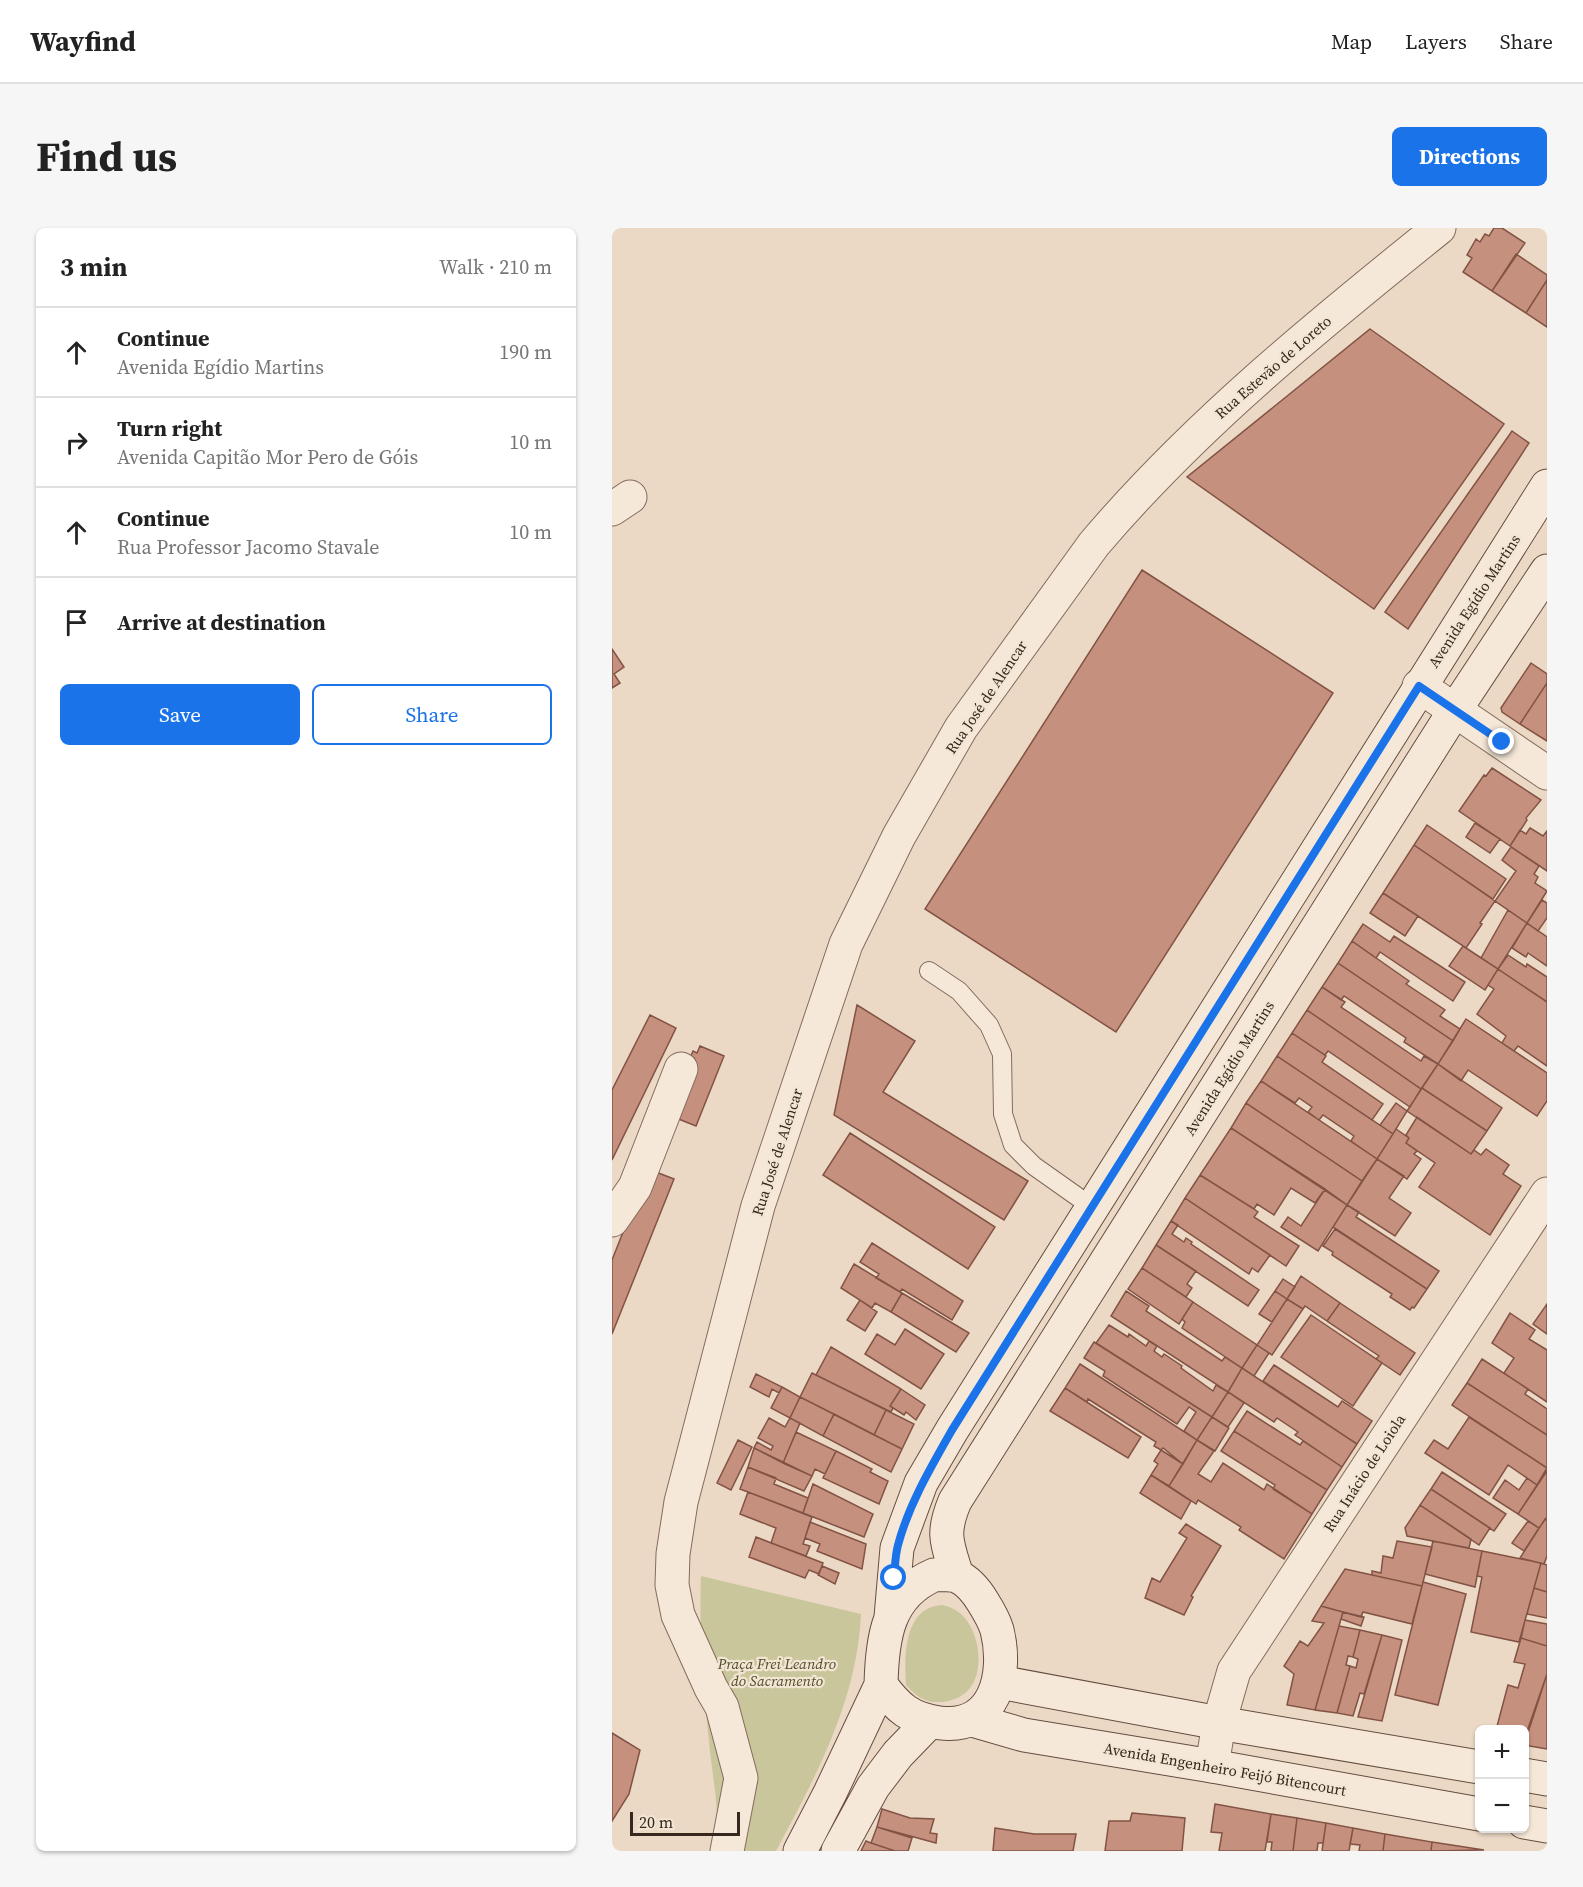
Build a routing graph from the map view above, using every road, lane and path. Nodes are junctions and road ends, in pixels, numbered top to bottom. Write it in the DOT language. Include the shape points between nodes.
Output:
graph roads {
  1 [pos="1439,228"];
  2 [pos="1547,486"];
  3 [pos="1117,516"];
  4 [pos="1547,571"];
  5 [pos="1419,686"];
  6 [pos="1455,710"];
  7 [pos="1547,773"];
  8 [pos="928,971"];
  9 [pos="681,1069"];
  10 [pos="1547,1194"];
  11 [pos="1092,1207"];
  12 [pos="612,1220"];
  13 [pos="957,1576"];
  14 [pos="891,1617"];
  15 [pos="999,1682"];
  16 [pos="881,1685"];
  17 [pos="972,1720"];
  18 [pos="929,1722"];
  19 [pos="1219,1723"];
  20 [pos="1212,1766"];
  21 [pos="1475,1766"];
  22 [pos="1529,1776"];
  23 [pos="1547,1779"];
  24 [pos="1475,1813"];
  25 [pos="1529,1823"];
  26 [pos="1547,1826"];
  27 [pos="727,1851"];
  28 [pos="800,1851"];
  29 [pos="838,1851"];
  1 -- 3 [label="main road, Rua Estevão de Loreto" via="1269,368"];
  2 -- 5 [label="main road, Avenida Egídio Martins"];
  3 -- 27 [label="main road, Rua José de Alencar" via="961,728 899,836 846,944 758,1206 681,1502 673,1554 672,1585 678,1615 722,1707 741,1778"];
  4 -- 6 [label="main road, Avenida Egídio Martins"];
  5 -- 6 [label="main road"];
  5 -- 11 [label="main road, Avenida Egídio Martins"];
  6 -- 7 [label="main road"];
  6 -- 13 [label="main road, Avenida Egídio Martins" via="955,1501 947,1519 946,1538"];
  8 -- 11 [label="lane" via="959,991 989,1025 1002,1054 1003,1114 1013,1145 1034,1166"];
  9 -- 12 [label="main road" via="634,1187"];
  10 -- 19 [label="main road, Rua Inácio de Loiola" via="1234,1671"];
  11 -- 14 [label="main road, Avenida Egídio Martins" via="921,1484 897,1548"];
  13 -- 14 [label="main road" via="934,1575 920,1581 905,1593"];
  13 -- 15 [label="main road" via="975,1590 997,1629"];
  14 -- 16 [label="main road" via="884,1640"];
  15 -- 17 [label="main road" via="989,1704"];
  15 -- 19 [label="main road"];
  16 -- 18 [label="main road" via="909,1715"];
  16 -- 28 [label="main road"];
  17 -- 18 [label="main road"];
  17 -- 20 [label="main road, Avenida Engenheiro Feijó Bitencourt" via="1024,1735"];
  18 -- 29 [label="main road" via="873,1787"];
  19 -- 20 [label="main road, Rua Inácio de Loiola"];
  19 -- 21 [label="main road"];
  20 -- 24 [label="main road, Avenida Engenheiro Feijó Bitencourt"];
  22 -- 23 [label="main road"];
  25 -- 26 [label="main road"];
}
